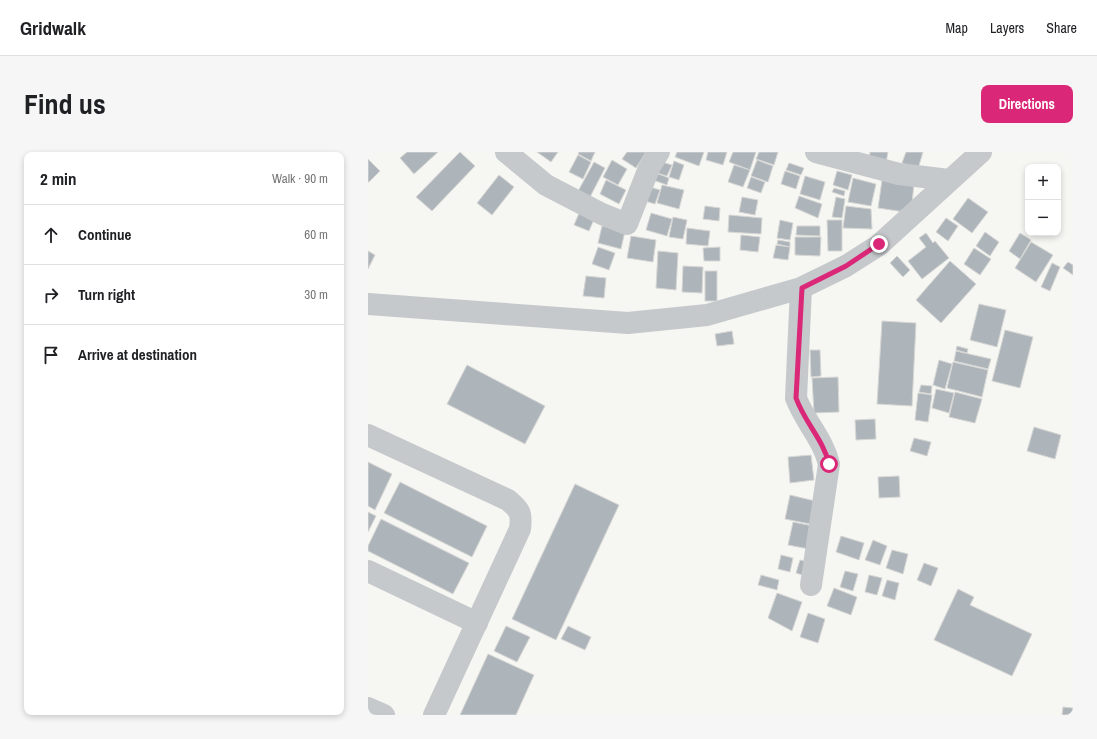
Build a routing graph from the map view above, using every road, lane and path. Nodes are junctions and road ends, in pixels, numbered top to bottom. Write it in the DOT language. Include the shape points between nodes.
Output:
graph roads {
  1 [pos="506,152"];
  2 [pos="659,152"];
  3 [pos="816,152"];
  4 [pos="981,152"];
  5 [pos="949,180"];
  6 [pos="802,288"];
  7 [pos="368,304"];
  8 [pos="368,435"];
  9 [pos="368,571"];
  10 [pos="811,585"];
  11 [pos="477,623"];
  12 [pos="368,708"];
  13 [pos="384,715"];
  14 [pos="434,715"];
  1 -- 2 [label="street" via="546,185 627,224 649,168"];
  3 -- 5 [label="street" via="899,174"];
  4 -- 5 [label="street"];
  5 -- 6 [label="street" via="879,244 846,266"];
  6 -- 7 [label="street" via="707,315 628,323"];
  6 -- 10 [label="street" via="796,398 802,413 826,449 829,464"];
  8 -- 11 [label="street" via="508,500 517,507 522,516 520,529"];
  9 -- 11 [label="street"];
  11 -- 14 [label="street"];
  12 -- 13 [label="street"];
}
